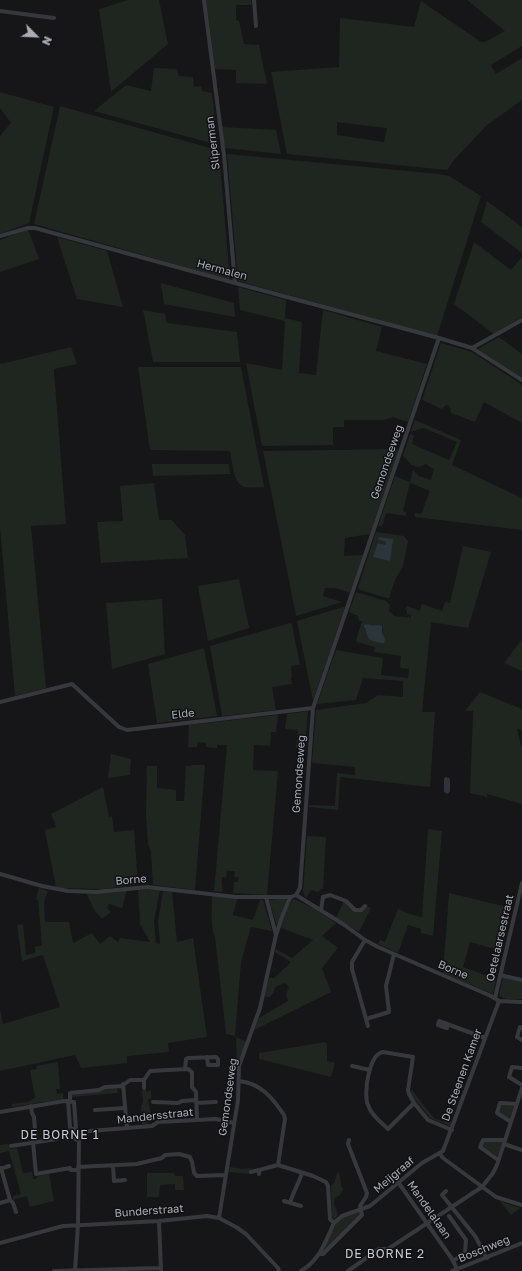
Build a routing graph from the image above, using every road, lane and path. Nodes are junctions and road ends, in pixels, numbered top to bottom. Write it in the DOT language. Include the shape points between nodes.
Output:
graph roads {
  1 [pos="204,0"];
  2 [pos="254,0"];
  3 [pos="0,11"];
  4 [pos="54,18"];
  5 [pos="256,26"];
  6 [pos="0,236"];
  7 [pos="235,284"];
  8 [pos="522,320"];
  9 [pos="439,338"];
  10 [pos="472,348"];
  11 [pos="522,380"];
  12 [pos="0,702"];
  13 [pos="313,708"];
  14 [pos="0,874"];
  15 [pos="522,884"];
  16 [pos="296,895"];
  17 [pos="266,897"];
  18 [pos="291,897"];
  19 [pos="365,906"];
  20 [pos="320,910"];
  21 [pos="276,935"];
  22 [pos="365,940"];
  23 [pos="394,954"];
  24 [pos="500,975"];
  25 [pos="522,980"];
  26 [pos="497,1000"];
  27 [pos="522,1002"];
  28 [pos="366,1018"];
  29 [pos="448,1025"];
  30 [pos="368,1026"];
  31 [pos="522,1028"];
  32 [pos="485,1038"];
  33 [pos="522,1040"];
  34 [pos="207,1057"];
  35 [pos="352,1066"];
  36 [pos="522,1068"];
  37 [pos="186,1069"];
  38 [pos="370,1070"];
  39 [pos="144,1080"];
  40 [pos="238,1081"];
  41 [pos="124,1084"];
  42 [pos="144,1088"];
  43 [pos="522,1088"];
  44 [pos="69,1100"];
  45 [pos="196,1101"];
  46 [pos="153,1102"];
  47 [pos="216,1102"];
  48 [pos="414,1103"];
  49 [pos="517,1104"];
  50 [pos="31,1106"];
  51 [pos="125,1108"];
  52 [pos="95,1110"];
  53 [pos="0,1112"];
  54 [pos="197,1120"];
  55 [pos="511,1122"];
  56 [pos="234,1123"];
  57 [pos="127,1128"];
  58 [pos="76,1130"];
  59 [pos="452,1130"];
  60 [pos="57,1139"];
  61 [pos="349,1140"];
  62 [pos="35,1142"];
  63 [pos="504,1142"];
  64 [pos="11,1146"];
  65 [pos="522,1150"];
  66 [pos="440,1154"];
  67 [pos="498,1160"];
  68 [pos="9,1166"];
  69 [pos="113,1166"];
  70 [pos="278,1166"];
  71 [pos="0,1168"];
  72 [pos="78,1168"];
  73 [pos="251,1172"];
  74 [pos="302,1173"];
  75 [pos="226,1175"];
  76 [pos="124,1180"];
  77 [pos="398,1182"];
  78 [pos="482,1187"];
  79 [pos="446,1191"];
  80 [pos="10,1200"];
  81 [pos="284,1201"];
  82 [pos="0,1203"];
  83 [pos="290,1203"];
  84 [pos="522,1205"];
  85 [pos="301,1206"];
  86 [pos="450,1207"];
  87 [pos="360,1210"];
  88 [pos="16,1212"];
  89 [pos="449,1216"];
  90 [pos="219,1218"];
  91 [pos="158,1221"];
  92 [pos="427,1222"];
  93 [pos="334,1223"];
  94 [pos="78,1225"];
  95 [pos="0,1242"];
  96 [pos="522,1244"];
  97 [pos="320,1254"];
  98 [pos="488,1258"];
  99 [pos="453,1260"];
  100 [pos="123,1270"];
  101 [pos="161,1270"];
  102 [pos="458,1270"];
  103 [pos="54,1271"];
  104 [pos="75,1271"];
  105 [pos="279,1271"];
  106 [pos="301,1271"];
  107 [pos="348,1271"];
  1 -- 7 [label="street, Sliperman" via="224,155"];
  2 -- 5 [label="street"];
  3 -- 4 [label="street"];
  6 -- 7 [label="street, Hermalen" via="36,228"];
  7 -- 9 [label="street, Hermalen"];
  8 -- 10 [label="street"];
  9 -- 10 [label="street, Hermalen"];
  9 -- 13 [label="street, Gemondseweg"];
  10 -- 11 [label="street, Hermalen"];
  12 -- 13 [label="street, Elde" via="72,684 119,727 127,730"];
  13 -- 16 [label="street, Gemondseweg" via="300,885"];
  14 -- 17 [label="street, Borne" via="68,891 96,892 147,887 236,897"];
  15 -- 24 [label="street, Oetelaarsestraat"];
  16 -- 18 [label="street"];
  16 -- 20 [label="street, Borne"];
  17 -- 18 [label="street, Borne"];
  17 -- 21 [label="street"];
  18 -- 21 [label="street, Gemondseweg"];
  19 -- 20 [label="street" via="361,910 355,910 346,901 330,894 323,897"];
  20 -- 22 [label="street, Borne"];
  21 -- 40 [label="street, Gemondseweg" via="260,1008 240,1066"];
  22 -- 23 [label="street, Borne"];
  22 -- 28 [label="street" via="352,962 352,969"];
  23 -- 26 [label="street, Borne"];
  23 -- 28 [label="street" via="386,986 390,1012"];
  24 -- 25 [label="street"];
  24 -- 26 [label="street, Oetelaarsestraat"];
  26 -- 27 [label="street"];
  26 -- 32 [label="street, De Steenen Kamer"];
  28 -- 30 [label="street"];
  29 -- 32 [label="street"];
  31 -- 33 [label="street" via="517,1037"];
  32 -- 59 [label="street, De Steenen Kamer"];
  34 -- 37 [label="street" via="186,1059"];
  35 -- 38 [label="street"];
  36 -- 43 [label="street" via="512,1067 509,1077"];
  37 -- 39 [label="street" via="150,1071"];
  37 -- 45 [label="street" via="192,1072 192,1087 196,1092"];
  38 -- 48 [label="street" via="379,1052 414,1057 408,1090"];
  38 -- 48 [label="street" via="365,1094 368,1107 388,1129"];
  39 -- 41 [label="street" via="130,1080"];
  39 -- 42 [label="street"];
  40 -- 56 [label="street, Gemondseweg"];
  40 -- 70 [label="street" via="250,1082 265,1092 284,1114"];
  41 -- 44 [label="street" via="70,1093"];
  41 -- 51 [label="street"];
  43 -- 49 [label="street"];
  44 -- 50 [label="street"];
  44 -- 58 [label="street" via="70,1127"];
  45 -- 46 [label="street"];
  45 -- 47 [label="street"];
  45 -- 54 [label="street"];
  48 -- 59 [label="street" via="428,1120"];
  49 -- 55 [label="street"];
  49 -- 55 [label="street" via="500,1104 498,1113"];
  50 -- 53 [label="street"];
  50 -- 62 [label="street"];
  51 -- 52 [label="street"];
  51 -- 57 [label="street"];
  54 -- 56 [label="street, Mandersstraat" via="216,1119"];
  54 -- 57 [label="street, Mandersstraat" via="158,1122 152,1126"];
  55 -- 63 [label="street"];
  56 -- 75 [label="street, Gemondseweg"];
  57 -- 58 [label="street, Mandersstraat"];
  58 -- 72 [label="street"];
  59 -- 66 [label="street, De Steenen Kamer"];
  60 -- 62 [label="street"];
  61 -- 87 [label="street" via="348,1144 367,1193"];
  62 -- 64 [label="street"];
  62 -- 72 [label="street" via="36,1174"];
  63 -- 65 [label="street"];
  63 -- 67 [label="street"];
  63 -- 67 [label="street" via="483,1140 480,1147"];
  66 -- 77 [label="street, Meijgraaf" via="422,1163"];
  66 -- 78 [label="street"];
  67 -- 78 [label="street" via="493,1173"];
  68 -- 71 [label="street"];
  69 -- 72 [label="street"];
  69 -- 75 [label="street" via="145,1163 165,1155 179,1154 192,1159 194,1173 197,1176"];
  69 -- 76 [label="street" via="114,1181"];
  70 -- 73 [label="street"];
  70 -- 74 [label="street"];
  71 -- 80 [label="street"];
  72 -- 94 [label="street"];
  74 -- 83 [label="street"];
  74 -- 93 [label="street" via="328,1184 330,1217"];
  75 -- 90 [label="street, Gemondseweg"];
  77 -- 87 [label="street, Meijgraaf" via="374,1203"];
  77 -- 92 [label="street, Mandelalaan"];
  78 -- 84 [label="street" via="496,1197"];
  78 -- 86 [label="street"];
  79 -- 86 [label="street" via="442,1196"];
  80 -- 82 [label="street"];
  80 -- 88 [label="street"];
  81 -- 83 [label="street"];
  83 -- 85 [label="street"];
  86 -- 92 [label="street"];
  86 -- 98 [label="street" via="475,1236"];
  87 -- 93 [label="street, Meijgraaf" via="342,1216"];
  87 -- 97 [label="street" via="361,1216 323,1254"];
  89 -- 99 [label="street" via="466,1240 464,1253"];
  90 -- 91 [label="street, Bunderstraat" via="207,1216"];
  90 -- 105 [label="street, Bunderstraat" via="246,1234"];
  91 -- 94 [label="street, Bunderstraat"];
  91 -- 101 [label="street"];
  92 -- 99 [label="street, Mandelalaan"];
  92 -- 107 [label="street" via="388,1249 379,1249"];
  93 -- 97 [label="street"];
  94 -- 95 [label="street, Bunderstraat" via="63,1226"];
  94 -- 104 [label="street"];
  96 -- 98 [label="street, Boschweg"];
  97 -- 106 [label="street"];
  98 -- 102 [label="street, Boschweg"];
  99 -- 102 [label="street, Mandelalaan"];
  100 -- 101 [label="street"];
  100 -- 104 [label="street"];
  103 -- 104 [label="street"];
}
